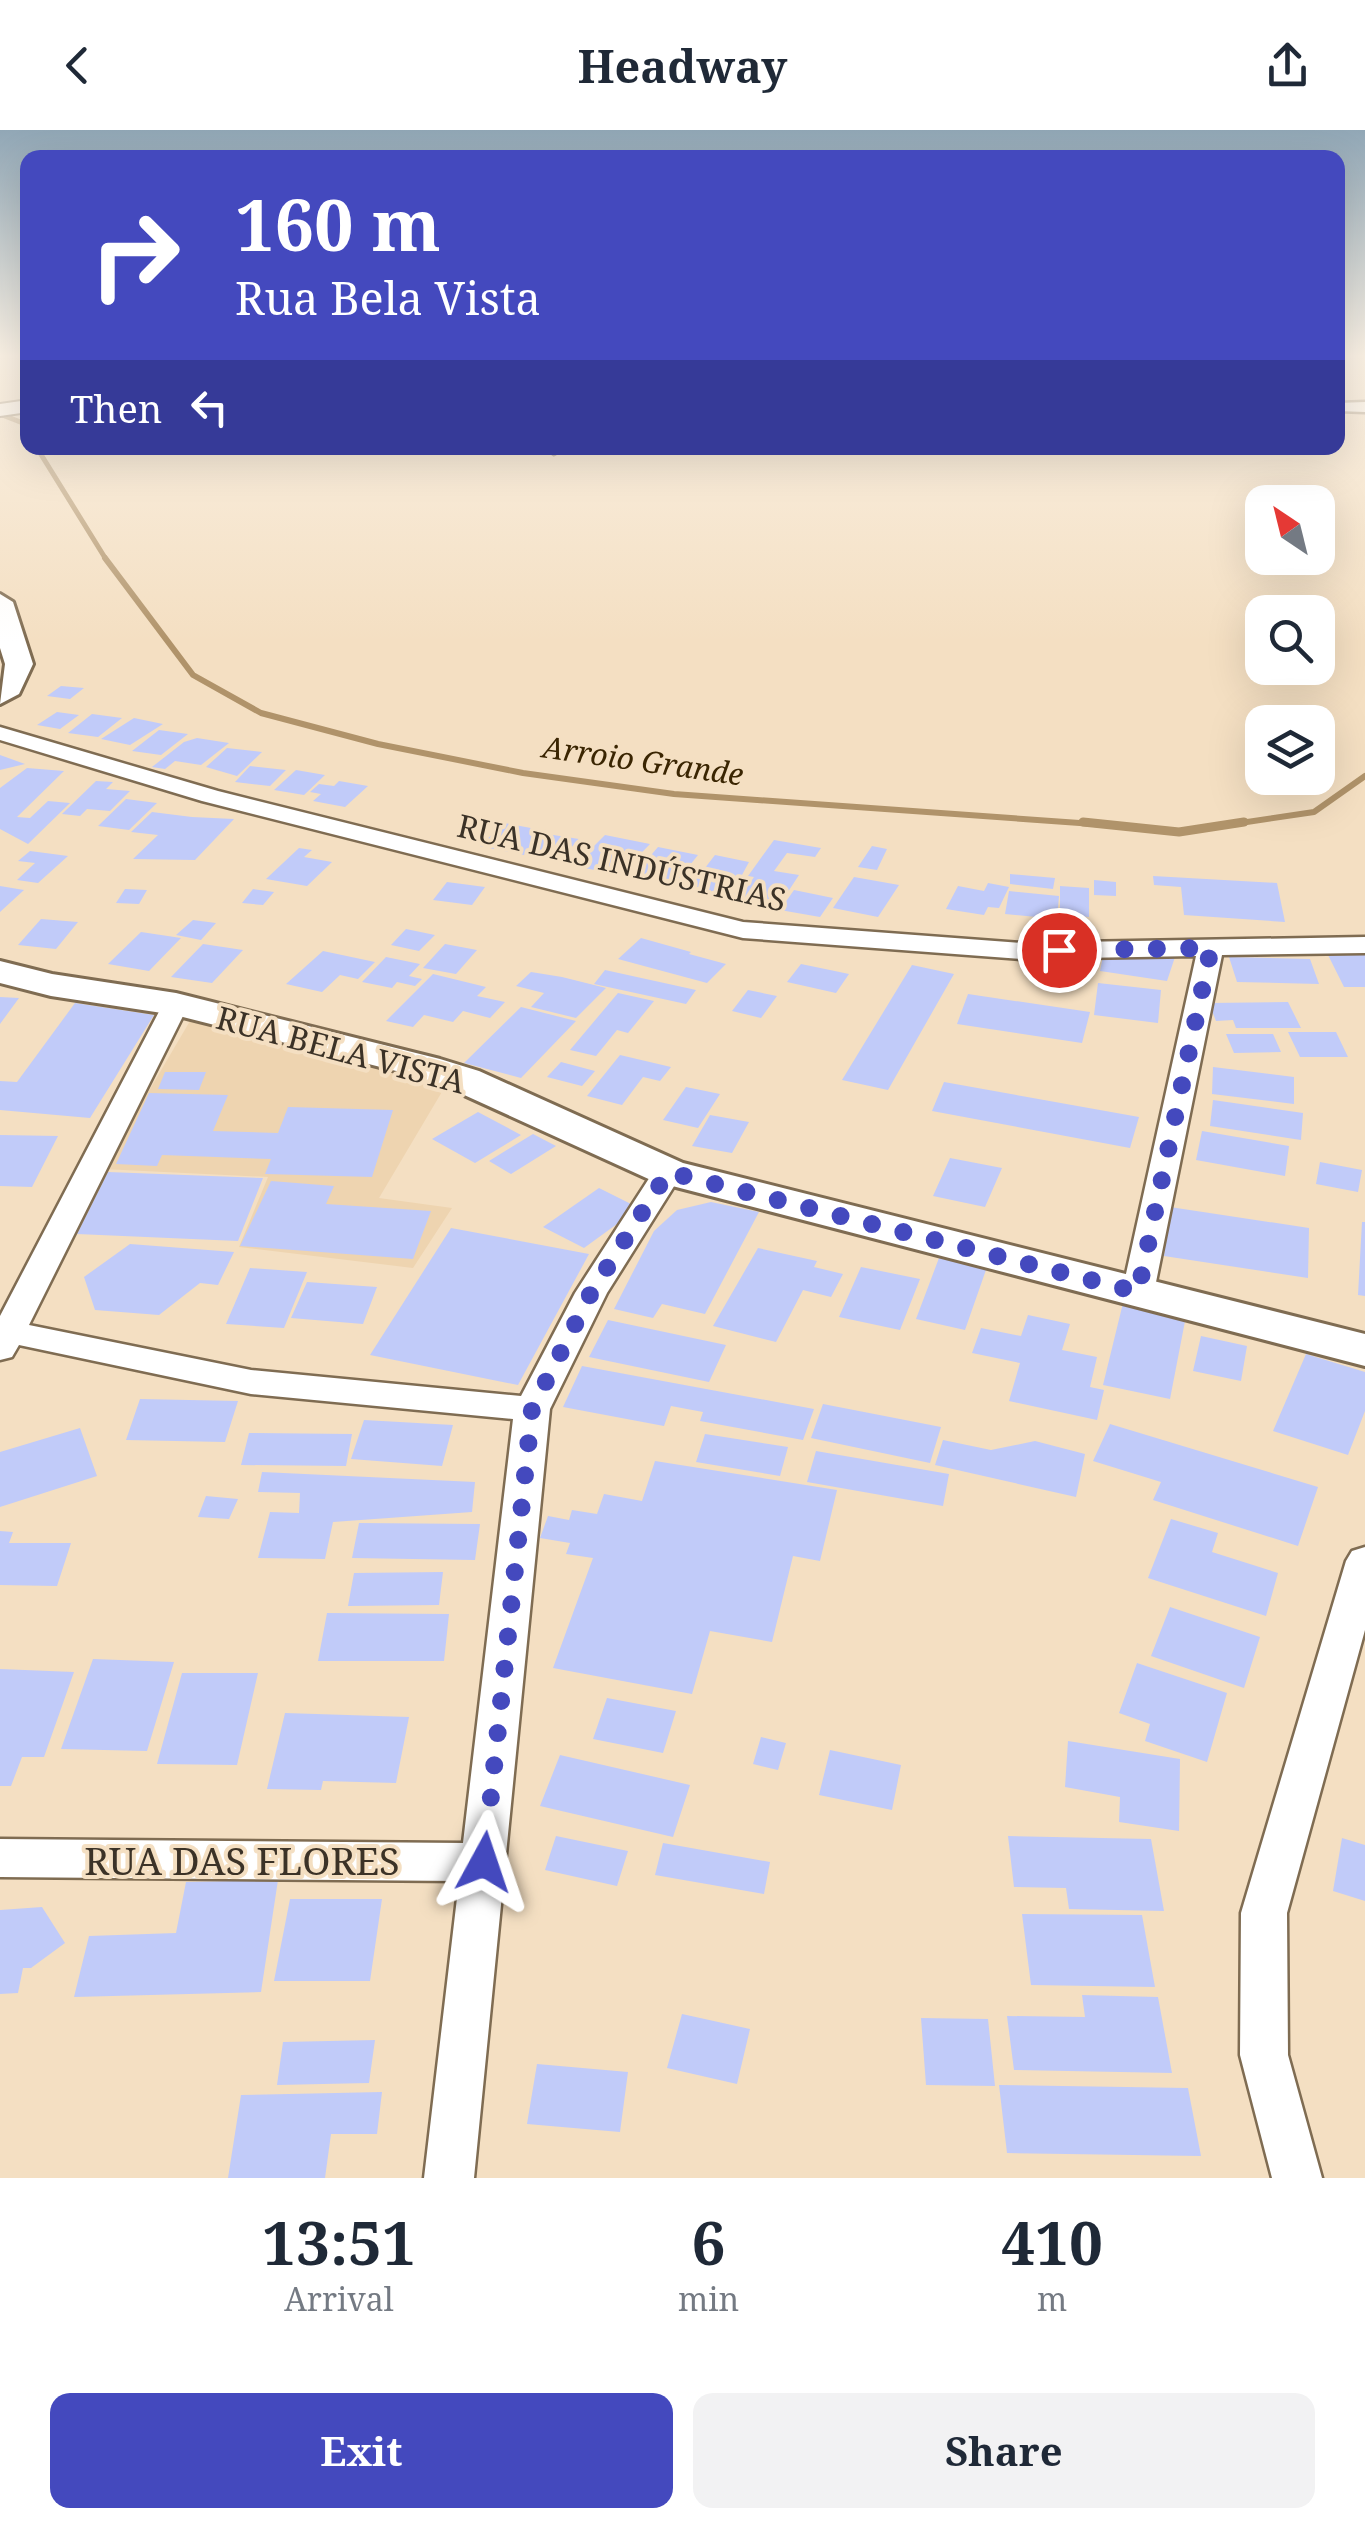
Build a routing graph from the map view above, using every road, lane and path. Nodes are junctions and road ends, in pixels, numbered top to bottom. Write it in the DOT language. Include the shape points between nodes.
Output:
graph roads {
  1 [pos="0,602"];
  2 [pos="0,695"];
  3 [pos="0,734"];
  4 [pos="1365,945"];
  5 [pos="1211,948"];
  6 [pos="0,972"];
  7 [pos="176,1004"];
  8 [pos="668,1172"];
  9 [pos="1138,1292"];
  10 [pos="4,1341"];
  11 [pos="1365,1350"];
  12 [pos="532,1409"];
  13 [pos="1365,1561"];
  14 [pos="0,1858"];
  15 [pos="484,1862"];
  16 [pos="449,2178"];
  17 [pos="1297,2178"];
  1 -- 2 [label="main road" via="19,664"];
  3 -- 5 [label="street, RUA DAS INDÚSTRIAS" via="210,796 742,930 1021,950"];
  4 -- 5 [label="street, RUA DAS INDÚSTRIAS"];
  5 -- 9 [label="street"];
  6 -- 7 [label="main road, RUA BELA VISTA"];
  7 -- 8 [label="main road, RUA BELA VISTA" via="465,1080"];
  7 -- 10 [label="street"];
  8 -- 9 [label="main road, RUA BELA VISTA"];
  8 -- 12 [label="street" via="591,1293"];
  9 -- 11 [label="main road, RUA BELA VISTA"];
  10 -- 12 [label="street" via="251,1382"];
  12 -- 15 [label="street"];
  13 -- 17 [label="street" via="1264,1913 1264,2055"];
  14 -- 15 [label="street, RUA DAS FLORES"];
  15 -- 16 [label="street"];
}
